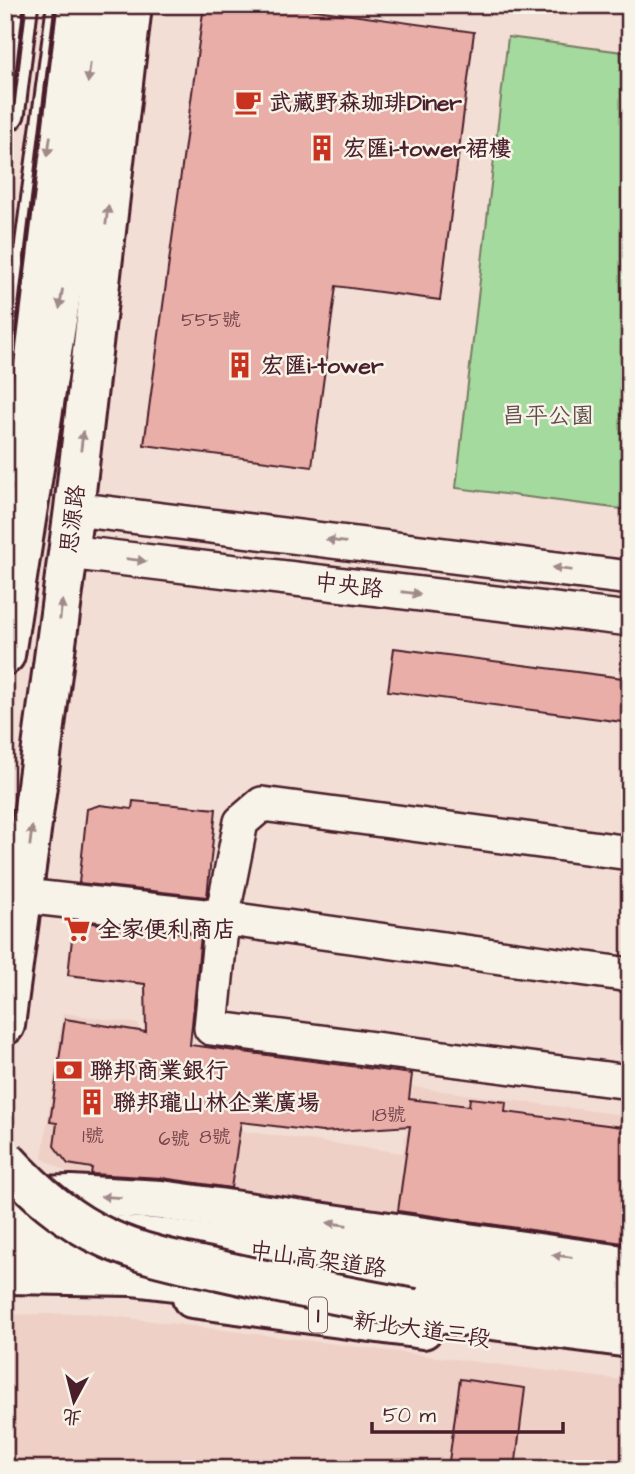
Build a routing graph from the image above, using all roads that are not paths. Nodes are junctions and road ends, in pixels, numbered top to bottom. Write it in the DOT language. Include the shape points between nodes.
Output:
graph roads {
  1 [pos="18,5"];
  2 [pos="67,5"];
  3 [pos="123,7"];
  4 [pos="5,112"];
  5 [pos="5,468"];
  6 [pos="74,509"];
  7 [pos="68,552"];
  8 [pos="630,578"];
  9 [pos="630,619"];
  10 [pos="5,655"];
  11 [pos="630,853"];
  12 [pos="24,896"];
  13 [pos="222,918"];
  14 [pos="630,975"];
  15 [pos="5,1024"];
  16 [pos="630,1082"];
  17 [pos="5,1159"];
  18 [pos="5,1197"];
  19 [pos="5,1231"];
  20 [pos="5,1253"];
  21 [pos="630,1266"];
  22 [pos="5,1274"];
  23 [pos="5,1280"];
  24 [pos="630,1300"];
  25 [pos="414,1310"];
  26 [pos="630,1318"];
  27 [pos="630,1338"];
  28 [pos="630,1357"];
  1 -- 4 [label="main road"];
  2 -- 5 [label="main road, one-way"];
  6 -- 3 [label="main road, 思源路, one-way"];
  3 -- 10 [label="main road, one-way" via="67,255"];
  6 -- 7 [label="main road, 思源路"];
  8 -- 6 [label="street, 中央路, one-way"];
  7 -- 9 [label="street, 中央路, one-way"];
  12 -- 7 [label="main road, 思源路, one-way"];
  11 -- 13 [label="street" via="262,804 241,822"];
  12 -- 13 [label="street"];
  12 -- 15 [label="main road, 思源路"];
  13 -- 14 [label="street"];
  13 -- 16 [label="street" via="211,1028"];
  17 -- 25 [label="main road, bridge" via="48,1202 75,1220 149,1254"];
  21 -- 18 [label="main road, one-way" via="161,1200"];
  19 -- 24 [label="main road, 中山高架道路, bridge" via="168,1239"];
  20 -- 26 [label="main road, 新北大道三段 / 1" via="132,1256"];
  22 -- 25 [label="main road, 中山高架道路 / 1, bridge" via="132,1276"];
  23 -- 28 [label="main road, 新北大道三段 / 1" via="79,1283"];
  25 -- 27 [label="main road, 中山高架道路 / 1"];
}
